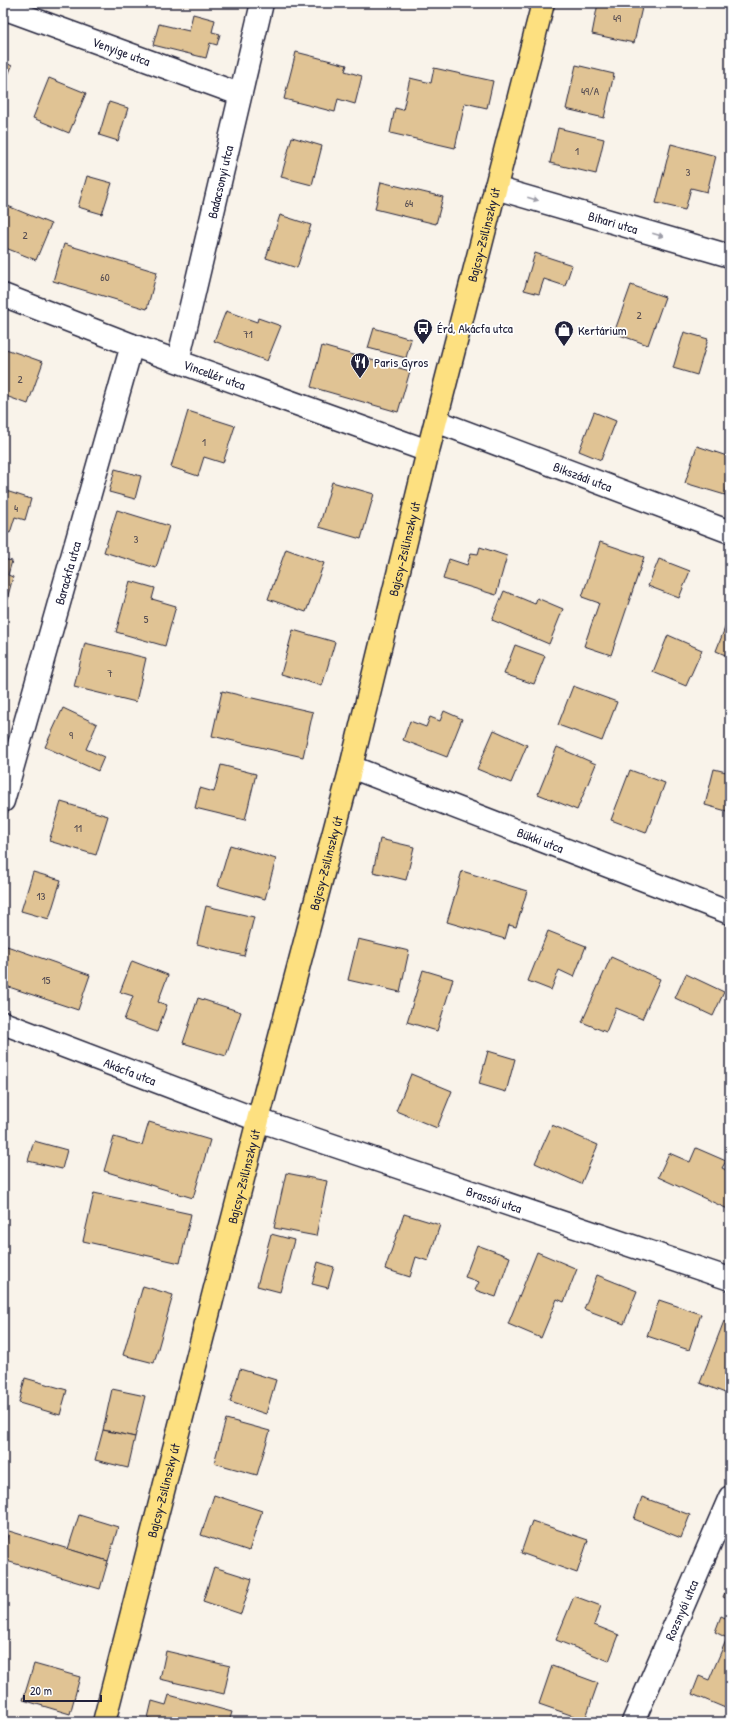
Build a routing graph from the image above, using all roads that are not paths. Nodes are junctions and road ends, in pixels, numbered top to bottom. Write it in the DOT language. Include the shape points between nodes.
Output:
graph roads {
  1 [pos="262,3"];
  2 [pos="542,3"];
  3 [pos="3,8"];
  4 [pos="239,94"];
  5 [pos="496,188"];
  6 [pos="730,256"];
  7 [pos="3,295"];
  8 [pos="132,345"];
  9 [pos="178,361"];
  10 [pos="436,421"];
  11 [pos="428,451"];
  12 [pos="730,532"];
  13 [pos="351,767"];
  14 [pos="3,801"];
  15 [pos="730,913"];
  16 [pos="3,1023"];
  17 [pos="258,1120"];
  18 [pos="730,1279"];
  19 [pos="730,1497"];
  20 [pos="104,1722"];
  21 [pos="633,1722"];
  1 -- 4 [label="street, Badacsonyi utca"];
  2 -- 5 [label="main road, Bajcsy-Zsilinszky út"];
  3 -- 4 [label="street, Venyige utca"];
  4 -- 9 [label="street, Badacsonyi utca"];
  5 -- 6 [label="street, Bihari utca, one-way"];
  5 -- 10 [label="main road, Bajcsy-Zsilinszky út"];
  7 -- 8 [label="street, Vincellér utca"];
  8 -- 9 [label="street, Vincellér utca"];
  8 -- 14 [label="street, Barackfa utca"];
  9 -- 11 [label="street, Vincellér utca"];
  10 -- 11 [label="main road, Bajcsy-Zsilinszky út"];
  10 -- 12 [label="street, Bikszádi utca"];
  11 -- 13 [label="main road, Bajcsy-Zsilinszky út"];
  13 -- 15 [label="street, Bükki utca"];
  13 -- 17 [label="main road, Bajcsy-Zsilinszky út"];
  16 -- 17 [label="street, Akácfa utca"];
  17 -- 18 [label="street, Brassói utca"];
  17 -- 20 [label="main road, Bajcsy-Zsilinszky út"];
  19 -- 21 [label="street, Rozsnyói utca"];
}
